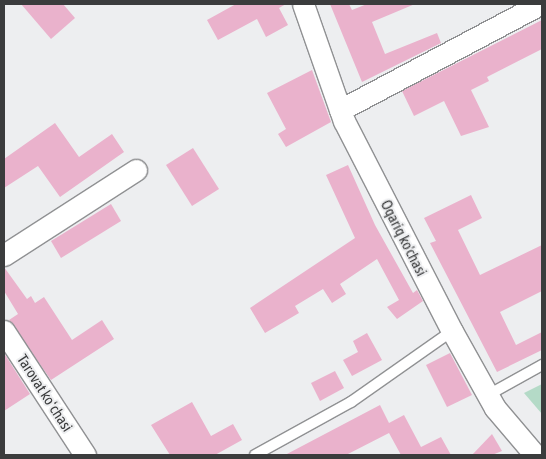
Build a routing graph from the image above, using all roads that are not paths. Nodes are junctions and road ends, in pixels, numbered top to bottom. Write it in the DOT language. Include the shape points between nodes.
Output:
graph roads {
  1 [pos="302,4"];
  2 [pos="540,4"];
  3 [pos="340,110"];
  4 [pos="136,170"];
  5 [pos="4,255"];
  6 [pos="4,331"];
  7 [pos="452,332"];
  8 [pos="542,365"];
  9 [pos="490,394"];
  10 [pos="269,452"];
  11 [pos="85,455"];
  12 [pos="255,455"];
  13 [pos="535,455"];
  1 -- 3 [label="street, Oqariq ko'chasi"];
  2 -- 3 [label="street"];
  3 -- 7 [label="street, Oqariq ko'chasi"];
  4 -- 5 [label="street"];
  6 -- 11 [label="street, Tarovat koʻchasi"];
  7 -- 9 [label="street, Oqariq ko'chasi"];
  7 -- 10 [label="lane" via="352,402"];
  8 -- 9 [label="lane"];
  9 -- 13 [label="street, Oqariq ko'chasi" via="495,408"];
  10 -- 12 [label="lane"];
}
